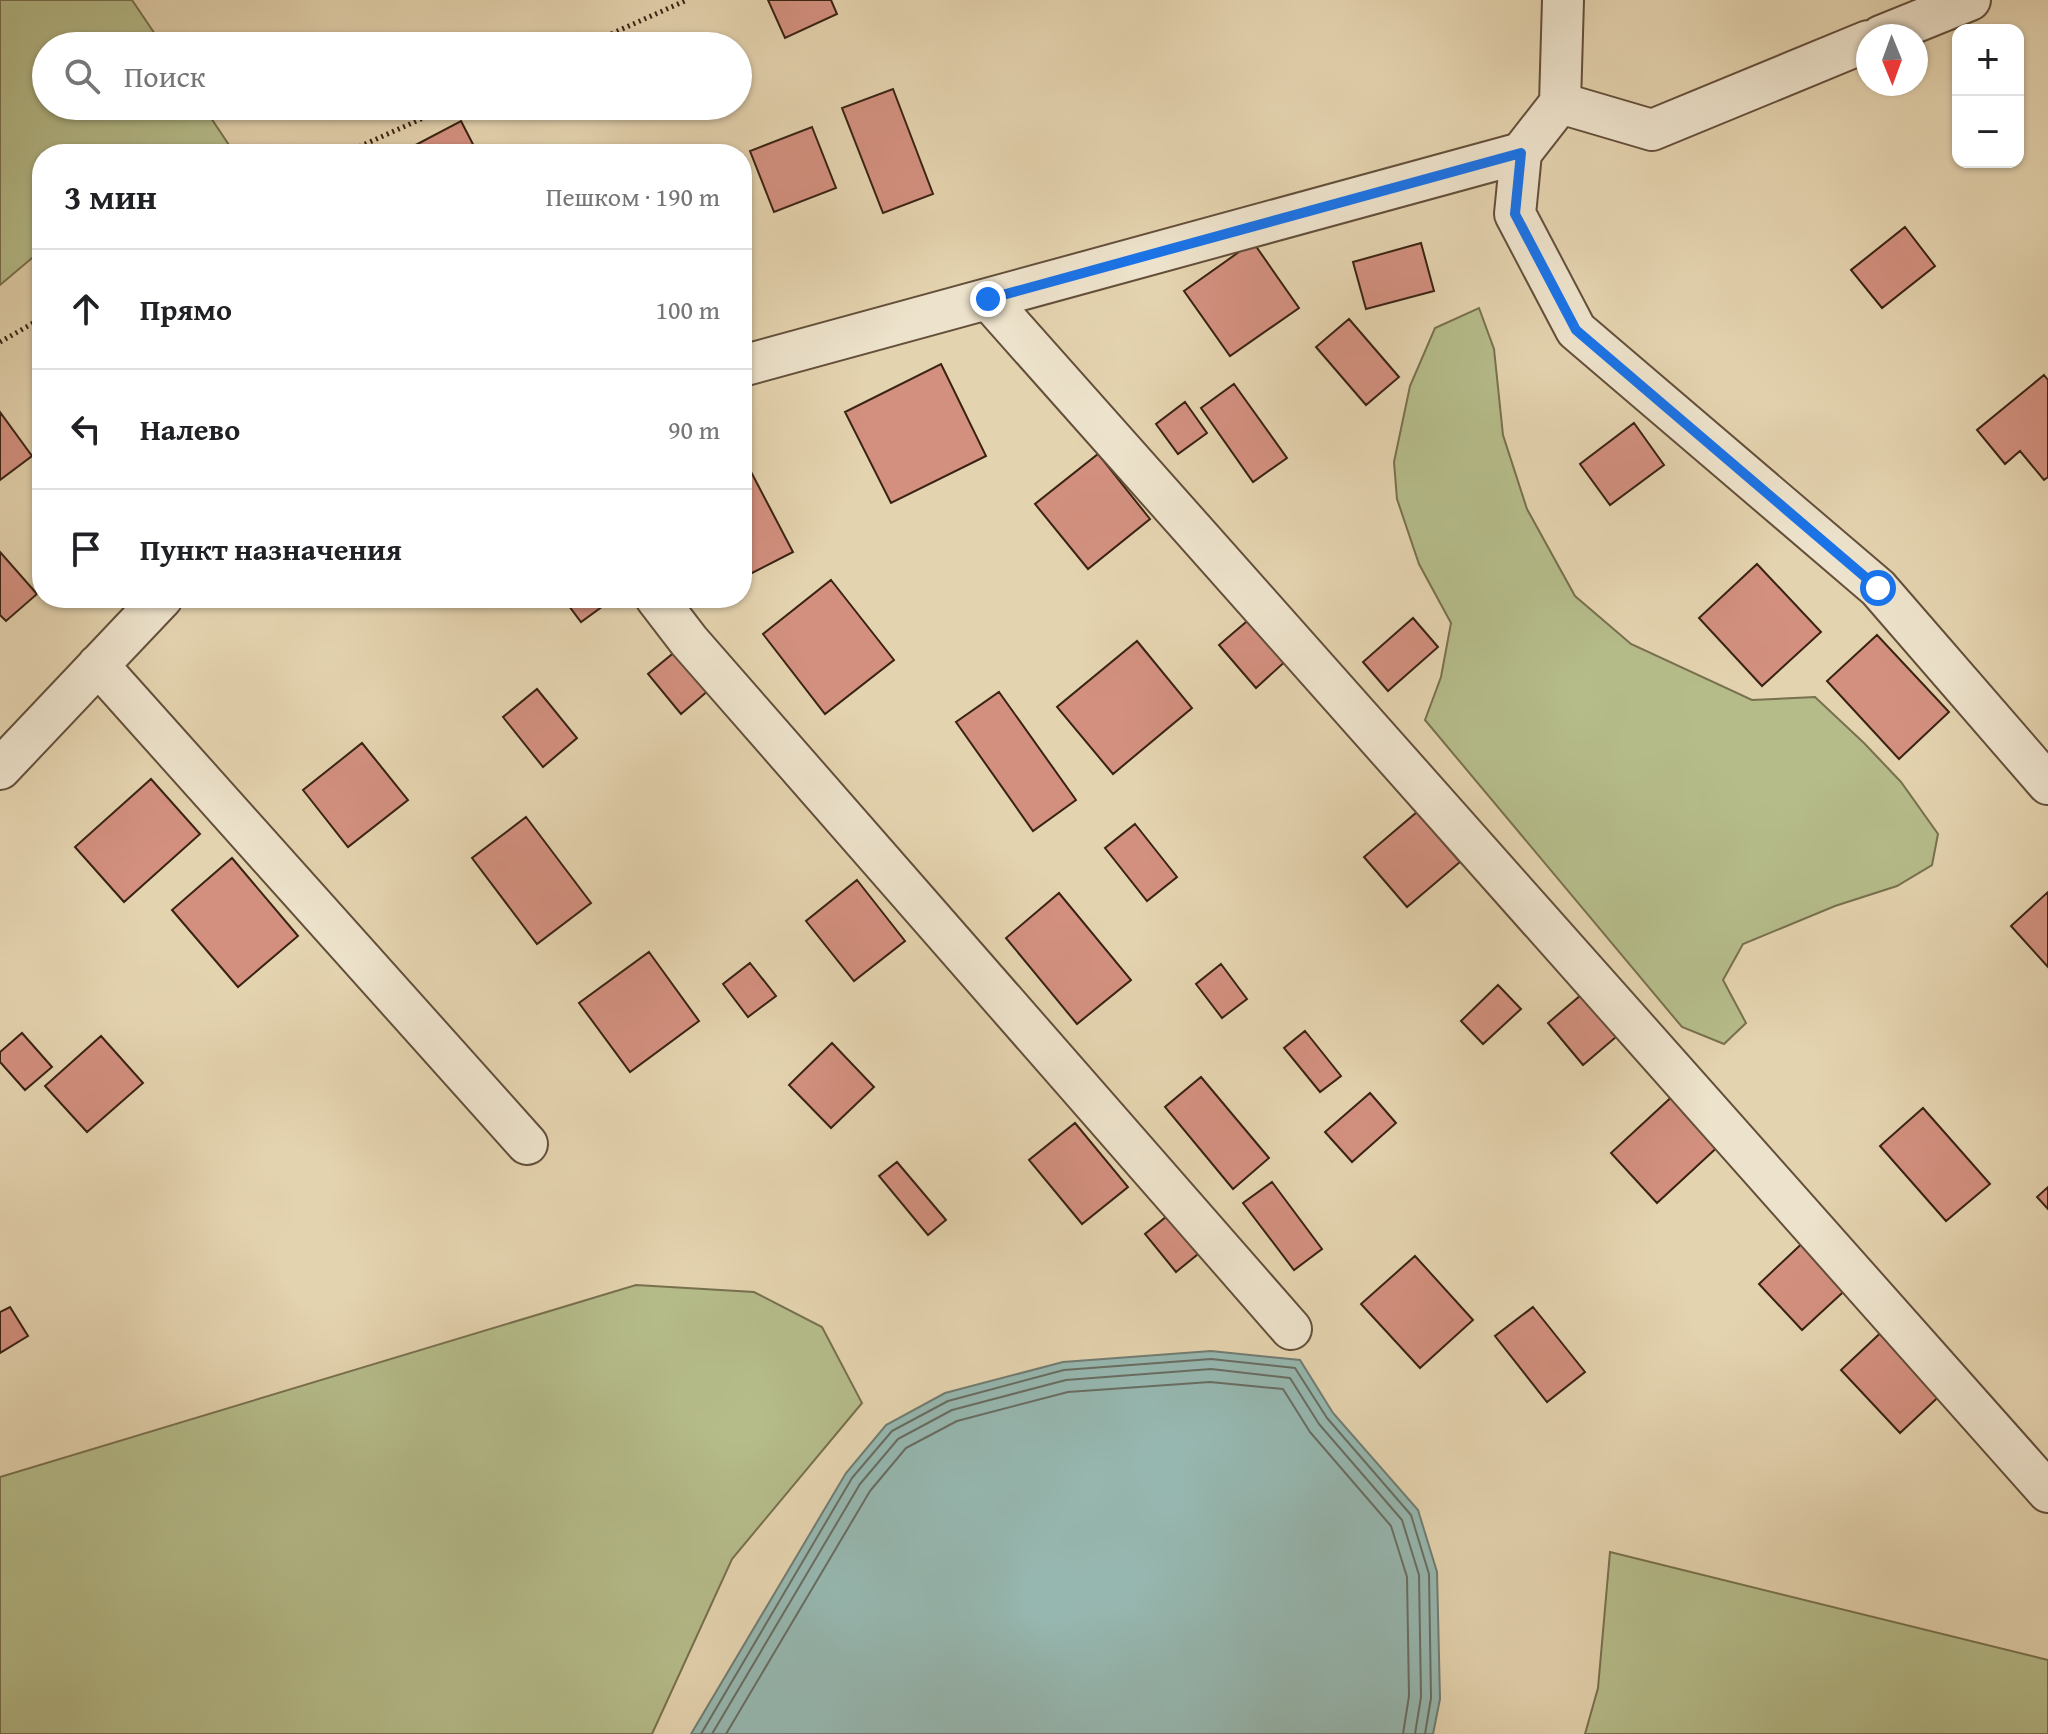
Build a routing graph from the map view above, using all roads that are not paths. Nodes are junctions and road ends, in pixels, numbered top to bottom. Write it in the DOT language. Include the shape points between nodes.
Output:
graph roads {
  1 [pos="1563,0"];
  2 [pos="1970,0"];
  3 [pos="1911,24"];
  4 [pos="1856,46"];
  5 [pos="1560,103"];
  6 [pos="1521,153"];
  7 [pos="988,299"];
  8 [pos="752,363"];
  9 [pos="152,608"];
  10 [pos="664,608"];
  11 [pos="98,665"];
  12 [pos="0,769"];
  13 [pos="2048,784"];
  14 [pos="527,1144"];
  15 [pos="1291,1329"];
  16 [pos="2048,1492"];
  1 -- 5 [label="street"];
  2 -- 3 [label="street"];
  4 -- 5 [label="street" via="1652,130"];
  5 -- 6 [label="street"];
  6 -- 7 [label="street"];
  6 -- 13 [label="street" via="1515,214 1576,330 1878,588"];
  7 -- 8 [label="street"];
  7 -- 16 [label="street"];
  9 -- 11 [label="street"];
  10 -- 15 [label="street"];
  11 -- 12 [label="street"];
  11 -- 14 [label="street"];
}
